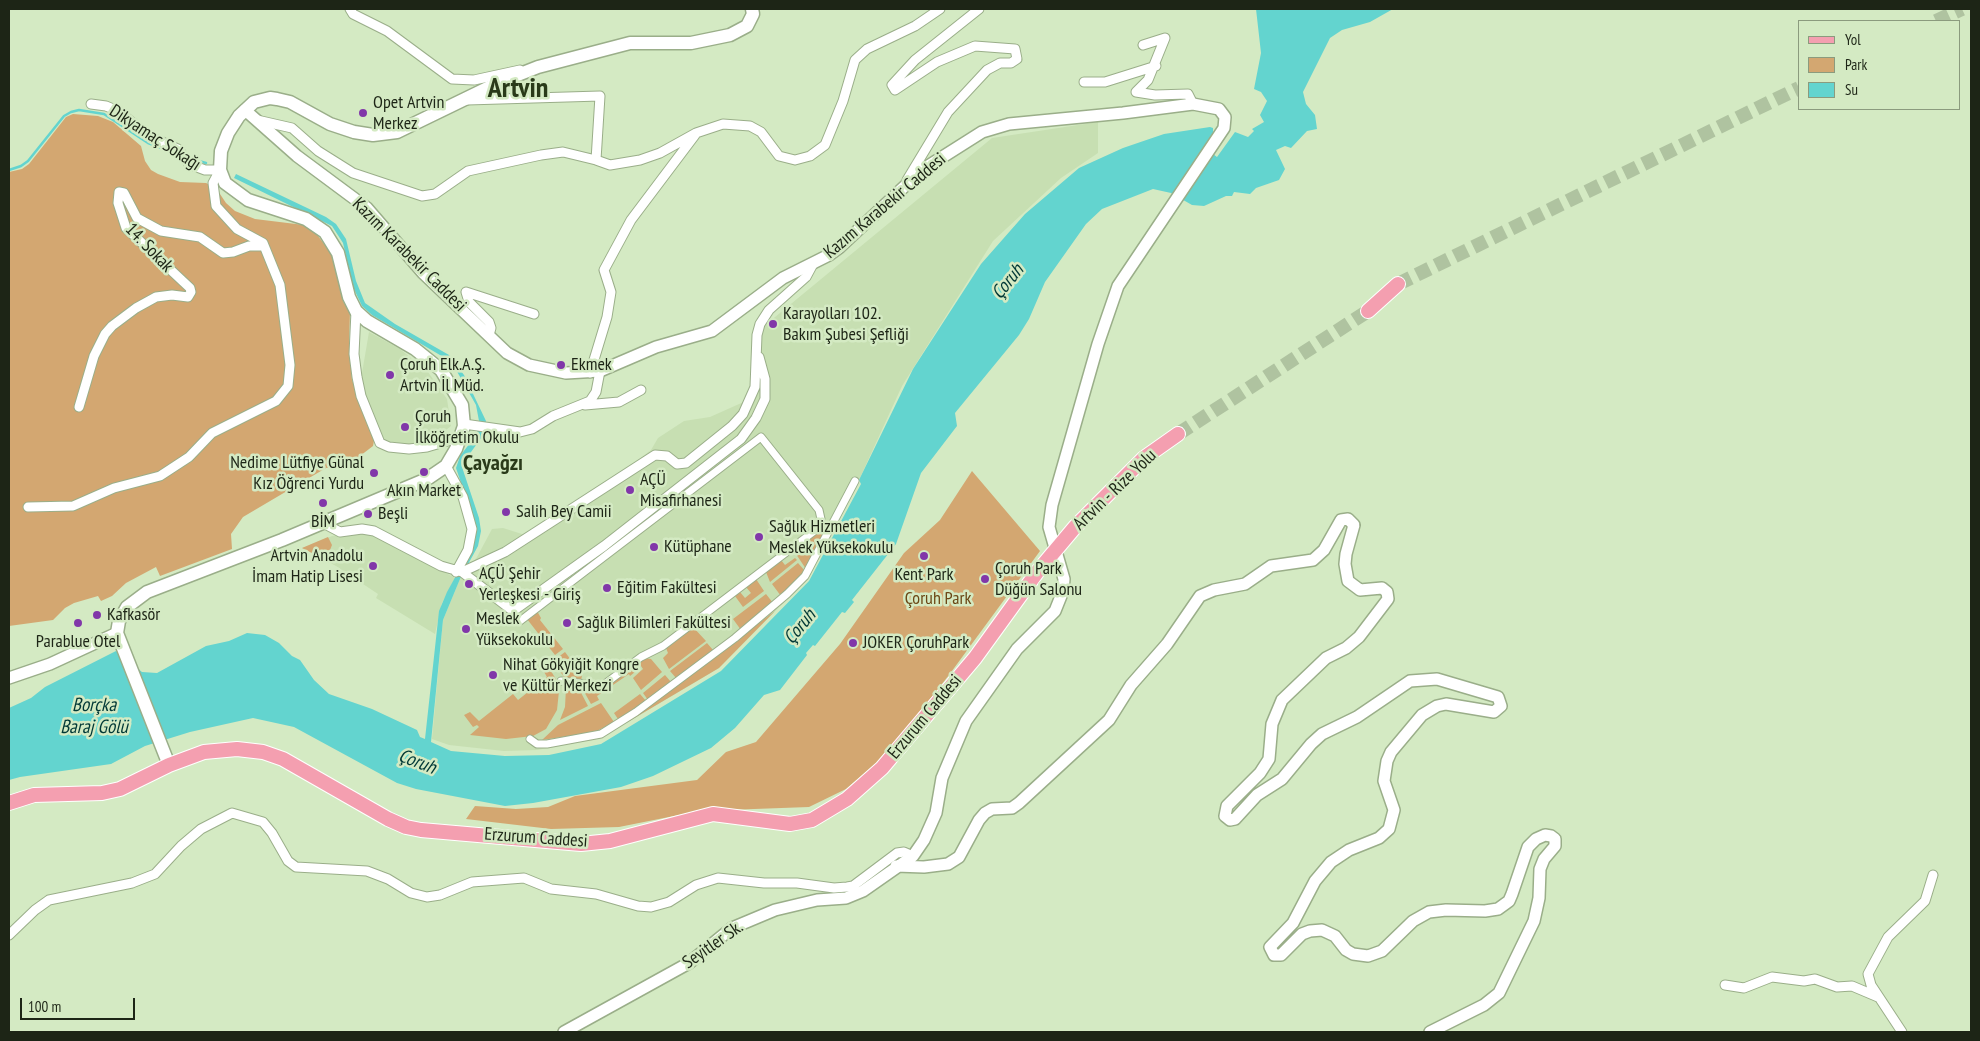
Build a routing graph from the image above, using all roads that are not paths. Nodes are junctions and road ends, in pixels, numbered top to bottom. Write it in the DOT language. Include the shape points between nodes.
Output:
graph roads {
  1 [pos="350,9"];
  2 [pos="752,9"];
  3 [pos="940,9"];
  4 [pos="979,9"];
  5 [pos="1143,45"];
  6 [pos="1156,66"];
  7 [pos="538,67"];
  8 [pos="1084,82"];
  9 [pos="464,100"];
  10 [pos="90,104"];
  11 [pos="1194,104"];
  12 [pos="250,114"];
  13 [pos="696,133"];
  14 [pos="596,160"];
  15 [pos="220,170"];
  16 [pos="902,187"];
  17 [pos="265,246"];
  18 [pos="813,264"];
  19 [pos="1398,284"];
  20 [pos="356,311"];
  21 [pos="1368,311"];
  22 [pos="534,314"];
  23 [pos="489,335"];
  24 [pos="757,350"];
  25 [pos="595,372"];
  26 [pos="642,390"];
  27 [pos="585,405"];
  28 [pos="79,407"];
  29 [pos="464,424"];
  30 [pos="1178,434"];
  31 [pos="461,438"];
  32 [pos="446,466"];
  33 [pos="855,481"];
  34 [pos="28,507"];
  35 [pos="323,523"];
  36 [pos="1055,550"];
  37 [pos="459,572"];
  38 [pos="520,621"];
  39 [pos="117,633"];
  40 [pos="9,678"];
  41 [pos="561,680"];
  42 [pos="530,740"];
  43 [pos="169,765"];
  44 [pos="9,803"];
  45 [pos="912,856"];
  46 [pos="896,866"];
  47 [pos="1933,875"];
  48 [pos="9,936"];
  49 [pos="1725,985"];
  50 [pos="1879,997"];
  51 [pos="564,1032"];
  52 [pos="1430,1032"];
  53 [pos="1902,1032"];
  1 -- 7 [label="street" via="353,14 387,31 452,79 474,80"];
  2 -- 7 [label="main road" via="747,26 730,36 691,44 630,43"];
  3 -- 13 [label="street" via="915,26 867,49 855,60 825,145 810,156 795,160 779,156 761,132 750,126 723,124"];
  4 -- 16 [label="street" via="915,60 892,85 895,90 937,62 975,46 1015,49 1017,59 987,70 948,112"];
  5 -- 6 [label="street" via="1165,38"];
  6 -- 8 [label="street" via="1105,82"];
  6 -- 11 [label="street" via="1136,92 1188,94"];
  7 -- 9 [label="main road"];
  9 -- 12 [label="main road" via="397,132 382,135 363,134 340,127 277,99 262,99"];
  9 -- 14 [label="street" via="600,96"];
  10 -- 15 [label="street, Dikyamaç Sokağı" via="118,111 149,136 178,149 189,164 205,170"];
  11 -- 16 [label="street, Kazım Karabekir Caddesi" via="993,128 950,150"];
  11 -- 36 [label="street, Kazım Karabekir Caddesi" via="1219,109 1225,117 1224,128 1124,274 1108,313 1052,505 1049,527"];
  12 -- 14 [label="street" via="292,128 353,173 422,196 435,194 468,170 563,152"];
  12 -- 15 [label="main road" via="233,124 224,141"];
  12 -- 23 [label="street, Kazım Karabekir Caddesi" via="367,208 423,273"];
  13 -- 14 [label="street" via="640,160 610,165"];
  13 -- 25 [label="street" via="631,220 604,270 612,292"];
  15 -- 17 [label="street" via="212,183 216,206 237,229"];
  15 -- 20 [label="main road" via="229,187 241,196 314,223 326,232 338,253 348,297"];
  16 -- 18 [label="street, Kazım Karabekir Caddesi" via="840,248"];
  17 -- 28 [label="street, 14. Sokak" via="249,246 223,253 200,237 161,231 137,218 124,193 119,192 118,203 126,228 191,292 188,297 156,297 112,326 94,356"];
  17 -- 34 [label="street" via="282,292 290,365 290,381 281,396 212,433 189,457 156,478 114,488 73,506"];
  18 -- 24 [label="street" via="806,277 764,317 758,329"];
  18 -- 25 [label="street, Kazım Karabekir Caddesi" via="783,278 712,331 643,352"];
  19 -- 21 [label="main road"];
  20 -- 29 [label="main road" via="441,370 462,405"];
  20 -- 31 [label="street" via="356,377 378,441 389,447 409,449"];
  22 -- 23 [label="street" via="466,292 469,302 489,322"];
  23 -- 25 [label="street, Kazım Karabekir Caddesi" via="521,362 566,373"];
  24 -- 37 [label="street" via="755,387 747,408 732,426 689,462 680,465 667,456 655,455 512,548"];
  24 -- 37 [label="street" via="766,392 756,418 741,439 604,546 513,612"];
  25 -- 27 [label="street" via="596,392"];
  26 -- 27 [label="street" via="619,402"];
  27 -- 29 [label="street" via="553,416 526,431"];
  29 -- 31 [label="main road"];
  30 -- 36 [label="main road, Artvin - Rize Yolu" via="1127,474"];
  31 -- 32 [label="main road"];
  32 -- 35 [label="main road" via="418,483"];
  32 -- 37 [label="street" via="463,497 472,529"];
  33 -- 42 [label="street" via="805,576 735,638 601,734 548,744"];
  35 -- 37 [label="street" via="340,532 374,530"];
  35 -- 39 [label="main road" via="147,592 127,607"];
  36 -- 43 [label="main road, Erzurum Caddesi" via="975,658 882,768 834,808 804,822 790,824 713,814 610,841 557,842 406,827 307,770 263,752 218,750"];
  36 -- 45 [label="street, Kazım Karabekir Caddesi" via="1064,579 1055,611 1017,649 966,721 942,778 932,823"];
  38 -- 41 [label="street" via="761,437 819,510 821,520 817,530 663,646 641,657 599,687"];
  39 -- 40 [label="street" via="50,664"];
  39 -- 43 [label="main road"];
  43 -- 44 [label="main road, Erzurum Caddesi" via="120,789 102,793 34,795"];
  45 -- 46 [label="street, Seyitler Sk."];
  45 -- 48 [label="street" via="897,853 853,886 827,888 718,878 696,885 669,902 651,907 589,892 551,889 524,878 472,882 427,897 410,893 368,871 296,867 288,861 263,822 232,813 201,829 155,874 132,883 49,900"];
  46 -- 51 [label="street, Seyitler Sk." via="863,891 846,898 817,900 775,910 732,928 689,963"];
  46 -- 52 [label="street" via="924,868 948,864 959,857 985,813 992,809 1012,808 1020,803 1109,720 1135,680 1167,644 1200,596 1245,584 1271,566 1313,560 1324,550 1341,520 1348,519 1354,525 1346,554 1348,581 1360,590 1385,590 1387,603 1355,641 1326,658 1282,700 1272,724 1269,759 1260,773 1227,806 1225,816 1230,820 1236,819 1257,795 1282,779 1322,734 1357,717 1410,681 1437,679 1498,697 1501,706 1494,712 1446,704 1422,715 1387,761 1384,781 1394,810 1389,829 1379,838 1349,850 1331,862 1315,881 1293,923 1270,948 1274,955 1281,955 1302,934 1322,930 1335,936 1353,954 1368,956 1382,951 1414,921 1429,912 1498,909 1509,901 1528,847 1536,839 1551,836 1555,839 1555,846 1541,865 1534,921 1498,994 1484,1005"];
  47 -- 50 [label="street" via="1925,901 1888,937 1868,974"];
  49 -- 50 [label="street" via="1744,988 1772,977 1804,981 1816,979 1837,987 1852,986"];
  50 -- 53 [label="street"];
}
